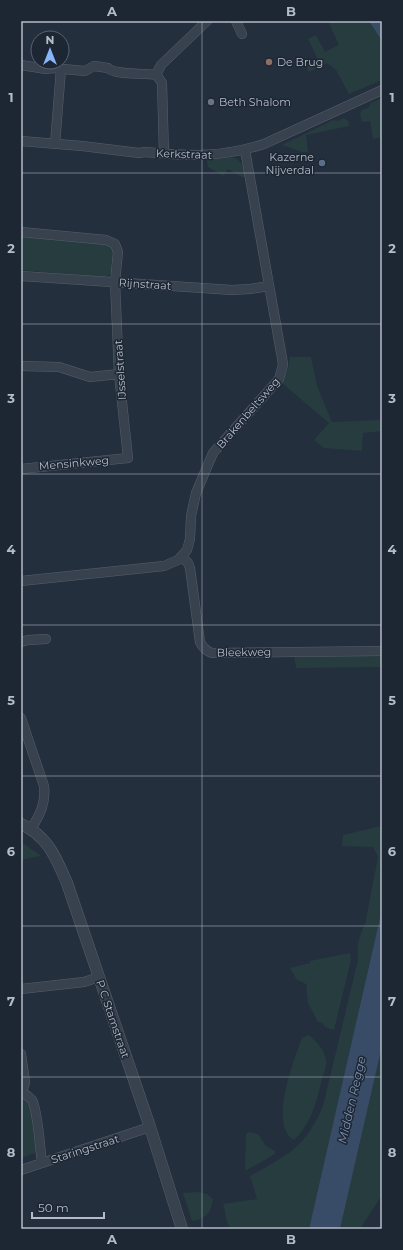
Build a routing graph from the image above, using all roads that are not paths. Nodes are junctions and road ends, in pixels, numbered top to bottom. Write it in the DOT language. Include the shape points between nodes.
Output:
graph roads {
  1 [pos="236,21"];
  2 [pos="205,22"];
  3 [pos="242,34"];
  4 [pos="61,70"];
  5 [pos="70,70"];
  6 [pos="156,75"];
  7 [pos="382,90"];
  8 [pos="21,141"];
  9 [pos="55,144"];
  10 [pos="246,150"];
  11 [pos="164,154"];
  12 [pos="21,232"];
  13 [pos="21,276"];
  14 [pos="115,282"];
  15 [pos="269,286"];
  16 [pos="21,366"];
  17 [pos="119,374"];
  18 [pos="128,458"];
  19 [pos="21,469"];
  20 [pos="182,557"];
  21 [pos="21,581"];
  22 [pos="46,638"];
  23 [pos="21,642"];
  24 [pos="382,650"];
  25 [pos="21,718"];
  26 [pos="21,824"];
  27 [pos="31,829"];
  28 [pos="99,977"];
  29 [pos="21,989"];
  30 [pos="21,1054"];
  31 [pos="22,1092"];
  32 [pos="150,1127"];
  33 [pos="42,1163"];
  34 [pos="21,1170"];
  35 [pos="182,1229"];
  1 -- 3 [label="street"];
  2 -- 6 [label="street" via="161,65"];
  4 -- 9 [label="street"];
  5 -- 6 [label="street" via="85,71 94,66 118,72"];
  6 -- 11 [label="street" via="162,83"];
  7 -- 10 [label="street, Kerkstraat"];
  8 -- 9 [label="street, Kerkstraat"];
  9 -- 11 [label="street, Kerkstraat"];
  10 -- 11 [label="street, Kerkstraat" via="201,156"];
  10 -- 15 [label="street, Brakenbeltsweg"];
  12 -- 14 [label="street, IJsselstraat" via="112,242 118,252"];
  13 -- 14 [label="street, Rijnstraat"];
  14 -- 15 [label="street, Rijnstraat" via="232,290"];
  14 -- 17 [label="street, IJsselstraat"];
  15 -- 20 [label="street, Brakenbeltsweg" via="282,358 281,373 276,383 213,453 196,493 190,539"];
  16 -- 17 [label="street" via="59,367 90,377"];
  17 -- 18 [label="street, IJsselstraat"];
  18 -- 19 [label="street, Mensinkweg"];
  20 -- 21 [label="street" via="164,566"];
  20 -- 24 [label="street, Bleekweg" via="189,566 200,642 208,652"];
  22 -- 23 [label="street"];
  25 -- 27 [label="street" via="45,793 43,809"];
  26 -- 27 [label="street, P C Stamstraat"];
  27 -- 28 [label="street, P C Stamstraat" via="54,854 67,883"];
  28 -- 29 [label="street" via="84,982"];
  28 -- 32 [label="street, P C Stamstraat"];
  30 -- 31 [label="street" via="24,1082"];
  31 -- 33 [label="street" via="33,1103"];
  32 -- 33 [label="street, Staringstraat"];
  32 -- 35 [label="street, P C Stamstraat"];
  33 -- 34 [label="street, Staringstraat"];
}
